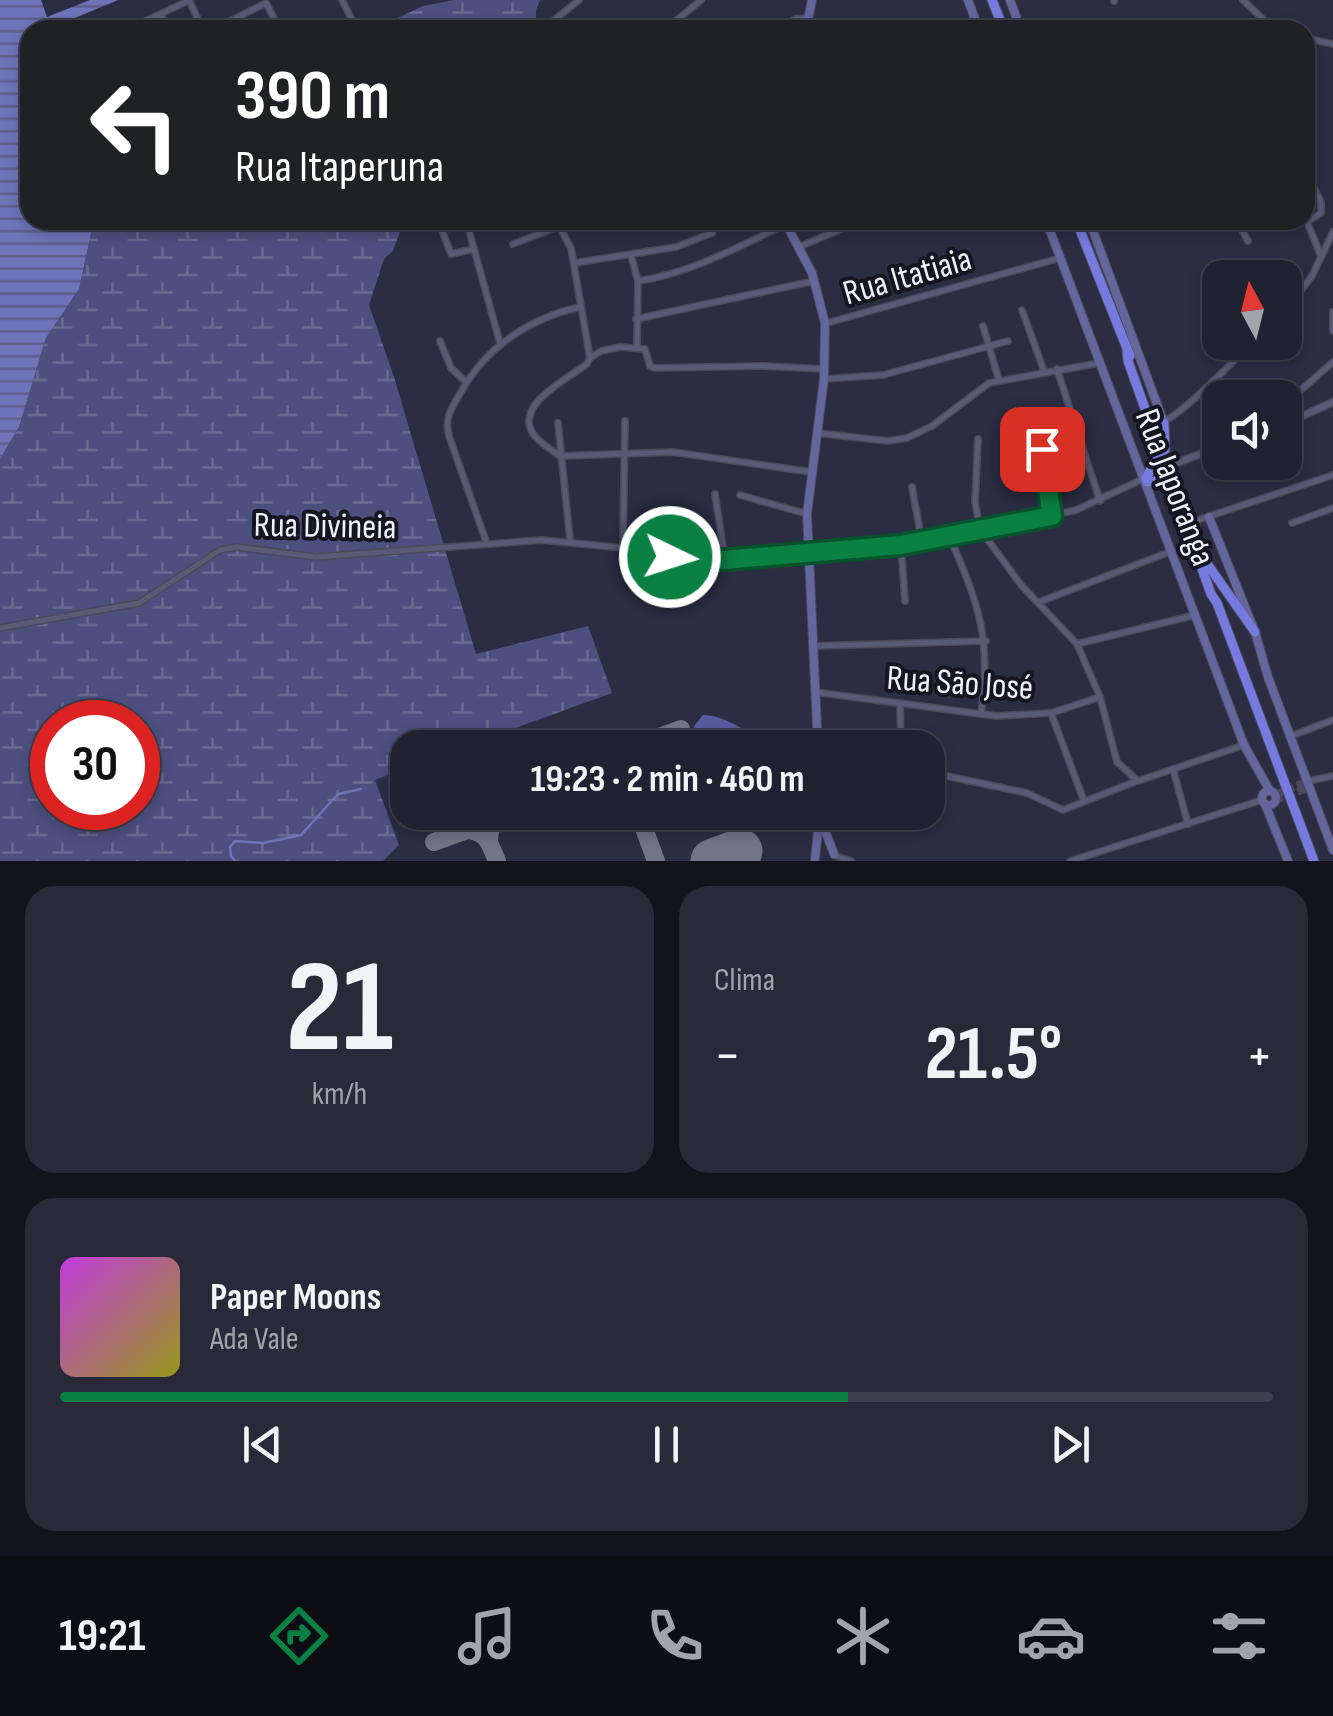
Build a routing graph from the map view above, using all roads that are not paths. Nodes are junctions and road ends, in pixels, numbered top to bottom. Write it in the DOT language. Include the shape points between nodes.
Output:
graph roads {
  1 [pos="190,0"];
  2 [pos="579,0"];
  3 [pos="702,0"];
  4 [pos="812,0"];
  5 [pos="1243,0"];
  6 [pos="266,1"];
  7 [pos="159,15"];
  8 [pos="810,18"];
  9 [pos="148,20"];
  10 [pos="159,20"];
  11 [pos="162,20"];
  12 [pos="231,20"];
  13 [pos="554,20"];
  14 [pos="677,20"];
  15 [pos="794,20"];
  16 [pos="1262,20"];
  17 [pos="1315,194"];
  18 [pos="1315,216"];
  19 [pos="442,230"];
  20 [pos="469,230"];
  21 [pos="543,230"];
  22 [pos="561,230"];
  23 [pos="769,230"];
  24 [pos="789,230"];
  25 [pos="839,230"];
  26 [pos="1050,230"];
  27 [pos="1080,230"];
  28 [pos="1092,230"];
  29 [pos="1243,230"];
  30 [pos="1310,230"];
  31 [pos="712,232"];
  32 [pos="1333,232"];
  33 [pos="1248,240"];
  34 [pos="513,244"];
  35 [pos="799,247"];
  36 [pos="474,248"];
  37 [pos="631,256"];
  38 [pos="1321,256"];
  39 [pos="1060,258"];
  40 [pos="574,263"];
  41 [pos="638,281"];
  42 [pos="815,281"];
  43 [pos="1302,289"];
  44 [pos="580,307"];
  45 [pos="1022,310"];
  46 [pos="1333,312"];
  47 [pos="636,319"];
  48 [pos="825,324"];
  49 [pos="983,326"];
  50 [pos="1333,331"];
  51 [pos="440,341"];
  52 [pos="1008,341"];
  53 [pos="500,344"];
  54 [pos="989,346"];
  55 [pos="637,347"];
  56 [pos="1128,352"];
  57 [pos="590,358"];
  58 [pos="1233,360"];
  59 [pos="1333,362"];
  60 [pos="1099,363"];
  61 [pos="1057,369"];
  62 [pos="1044,371"];
  63 [pos="825,374"];
  64 [pos="999,380"];
  65 [pos="466,382"];
  66 [pos="1302,389"];
  67 [pos="1333,402"];
  68 [pos="1302,416"];
  69 [pos="625,420"];
  70 [pos="558,423"];
  71 [pos="1160,424"];
  72 [pos="1030,431"];
  73 [pos="817,434"];
  74 [pos="978,439"];
  75 [pos="1163,451"];
  76 [pos="1202,453"];
  77 [pos="622,455"];
  78 [pos="560,456"];
  79 [pos="1174,464"];
  80 [pos="1147,466"];
  81 [pos="811,472"];
  82 [pos="1333,475"];
  83 [pos="1170,479"];
  84 [pos="1146,480"];
  85 [pos="912,487"];
  86 [pos="715,494"];
  87 [pos="740,495"];
  88 [pos="1100,501"];
  89 [pos="1333,508"];
  90 [pos="807,514"];
  91 [pos="1052,516"];
  92 [pos="1199,520"];
  93 [pos="1292,523"];
  94 [pos="980,529"];
  95 [pos="950,537"];
  96 [pos="570,541"];
  97 [pos="922,542"];
  98 [pos="487,544"];
  99 [pos="901,545"];
  100 [pos="623,548"];
  101 [pos="1172,550"];
  102 [pos="809,555"];
  103 [pos="1203,558"];
  104 [pos="726,560"];
  105 [pos="905,601"];
  106 [pos="1039,602"];
  107 [pos="1217,603"];
  108 [pos="1195,614"];
  109 [pos="0,628"];
  110 [pos="1255,632"];
  111 [pos="986,640"];
  112 [pos="1077,644"];
  113 [pos="812,646"];
  114 [pos="815,692"];
  115 [pos="1100,696"];
  116 [pos="900,705"];
  117 [pos="1050,713"];
  118 [pos="982,714"];
  119 [pos="1333,720"];
  120 [pos="817,730"];
  121 [pos="901,730"];
  122 [pos="1291,736"];
  123 [pos="1244,745"];
  124 [pos="1173,769"];
  125 [pos="945,776"];
  126 [pos="1333,776"];
  127 [pos="1138,781"];
  128 [pos="1308,781"];
  129 [pos="1266,799"];
  130 [pos="1084,801"];
  131 [pos="1188,824"];
  132 [pos="818,830"];
  133 [pos="826,830"];
  134 [pos="1329,831"];
  135 [pos="1333,850"];
  136 [pos="836,857"];
  137 [pos="1085,859"];
  138 [pos="815,860"];
  139 [pos="851,861"];
  140 [pos="1070,861"];
  141 [pos="1288,861"];
  142 [pos="1314,861"];
  1 -- 7 [label="street"];
  2 -- 13 [label="street"];
  3 -- 14 [label="street"];
  4 -- 8 [label="main road"];
  5 -- 16 [label="street"];
  6 -- 12 [label="street"];
  7 -- 9 [label="street"];
  7 -- 10 [label="street"];
  7 -- 11 [label="street"];
  8 -- 15 [label="street"];
  17 -- 18 [label="street"];
  19 -- 36 [label="street" via="451,254"];
  20 -- 36 [label="street"];
  21 -- 34 [label="street"];
  22 -- 40 [label="street"];
  23 -- 41 [label="street" via="699,265"];
  24 -- 35 [label="main road"];
  25 -- 35 [label="street"];
  26 -- 39 [label="main road, Rua Japoranga"];
  27 -- 56 [label="highway"];
  28 -- 71 [label="main road"];
  29 -- 33 [label="street"];
  30 -- 38 [label="street"];
  31 -- 37 [label="street"];
  32 -- 38 [label="street"];
  35 -- 42 [label="main road"];
  36 -- 53 [label="street"];
  37 -- 40 [label="street"];
  37 -- 41 [label="street"];
  38 -- 43 [label="street"];
  39 -- 48 [label="street, Rua Itatiaia"];
  39 -- 60 [label="main road, Rua Japoranga"];
  40 -- 44 [label="street"];
  41 -- 47 [label="street"];
  42 -- 47 [label="street"];
  42 -- 48 [label="main road"];
  44 -- 53 [label="street"];
  44 -- 57 [label="street"];
  45 -- 62 [label="street"];
  46 -- 50 [label="street"];
  47 -- 55 [label="street"];
  48 -- 63 [label="main road"];
  49 -- 54 [label="street"];
  51 -- 65 [label="street" via="451,368"];
  52 -- 54 [label="street"];
  53 -- 65 [label="street"];
  54 -- 63 [label="street" via="882,375"];
  54 -- 64 [label="street"];
  55 -- 57 [label="street"];
  55 -- 63 [label="street" via="654,368 763,366"];
  56 -- 71 [label="highway"];
  56 -- 75 [label="highway"];
  57 -- 78 [label="street" via="532,410 532,433"];
  58 -- 71 [label="street"];
  59 -- 66 [label="street"];
  60 -- 61 [label="street"];
  60 -- 80 [label="main road, Rua Japoranga"];
  61 -- 62 [label="street"];
  61 -- 88 [label="street"];
  62 -- 64 [label="street"];
  63 -- 73 [label="main road"];
  64 -- 73 [label="street" via="907,438"];
  65 -- 98 [label="street" via="447,428"];
  67 -- 68 [label="street"];
  69 -- 77 [label="street"];
  70 -- 78 [label="street"];
  71 -- 75 [label="highway"];
  72 -- 91 [label="street" via="1042,449"];
  73 -- 81 [label="main road"];
  74 -- 94 [label="street"];
  75 -- 79 [label="highway"];
  75 -- 80 [label="highway"];
  75 -- 83 [label="highway"];
  76 -- 79 [label="street"];
  77 -- 78 [label="street"];
  77 -- 81 [label="street" via="673,452"];
  77 -- 100 [label="street"];
  78 -- 96 [label="street"];
  79 -- 92 [label="highway"];
  80 -- 84 [label="highway"];
  81 -- 90 [label="main road"];
  82 -- 92 [label="street"];
  83 -- 84 [label="highway"];
  83 -- 107 [label="highway"];
  84 -- 88 [label="street, Rua Divineia"];
  84 -- 101 [label="main road, Rua Japoranga"];
  85 -- 97 [label="street"];
  86 -- 104 [label="street"];
  87 -- 90 [label="street"];
  88 -- 91 [label="street, Rua Divineia"];
  89 -- 93 [label="street"];
  90 -- 102 [label="main road"];
  91 -- 94 [label="street, Rua Divineia"];
  92 -- 103 [label="highway" via="1196,543"];
  92 -- 110 [label="main road"];
  94 -- 95 [label="street, Rua Divineia"];
  94 -- 106 [label="street"];
  95 -- 97 [label="street, Rua Divineia"];
  95 -- 111 [label="street"];
  96 -- 98 [label="street, Rua Divineia"];
  96 -- 100 [label="street, Rua Divineia"];
  97 -- 99 [label="street, Rua Divineia"];
  98 -- 109 [label="street, Rua Divineia" via="316,557 220,550 138,603"];
  99 -- 102 [label="street, Rua Divineia"];
  99 -- 105 [label="street"];
  100 -- 104 [label="street, Rua Divineia"];
  101 -- 106 [label="street"];
  101 -- 108 [label="main road, Rua Japoranga"];
  102 -- 104 [label="street, Rua Divineia"];
  102 -- 113 [label="main road"];
  103 -- 107 [label="highway"];
  103 -- 110 [label="highway"];
  106 -- 112 [label="street"];
  107 -- 142 [label="highway"];
  108 -- 112 [label="street"];
  108 -- 123 [label="main road, Rua Japoranga"];
  110 -- 122 [label="main road"];
  111 -- 113 [label="street"];
  111 -- 118 [label="street"];
  112 -- 115 [label="street"];
  113 -- 114 [label="main road"];
  114 -- 116 [label="street, Rua São José"];
  114 -- 120 [label="main road"];
  115 -- 117 [label="street, Rua São José"];
  115 -- 127 [label="street" via="1117,762"];
  116 -- 118 [label="street, Rua São José"];
  116 -- 121 [label="street"];
  117 -- 118 [label="street, Rua São José"];
  117 -- 130 [label="street"];
  119 -- 122 [label="street"];
  122 -- 128 [label="main road"];
  123 -- 124 [label="street"];
  123 -- 129 [label="main road, Rua Japoranga"];
  124 -- 127 [label="street"];
  124 -- 131 [label="street"];
  125 -- 130 [label="street" via="1028,794 1063,810"];
  126 -- 128 [label="street"];
  127 -- 130 [label="street"];
  128 -- 134 [label="main road"];
  129 -- 131 [label="street"];
  129 -- 141 [label="main road, Rua Japoranga"];
  131 -- 137 [label="street"];
  132 -- 138 [label="main road"];
  133 -- 136 [label="main road"];
  134 -- 135 [label="main road"];
  136 -- 138 [label="main road" via="824,852"];
  136 -- 139 [label="street"];
  137 -- 140 [label="street"];
}
